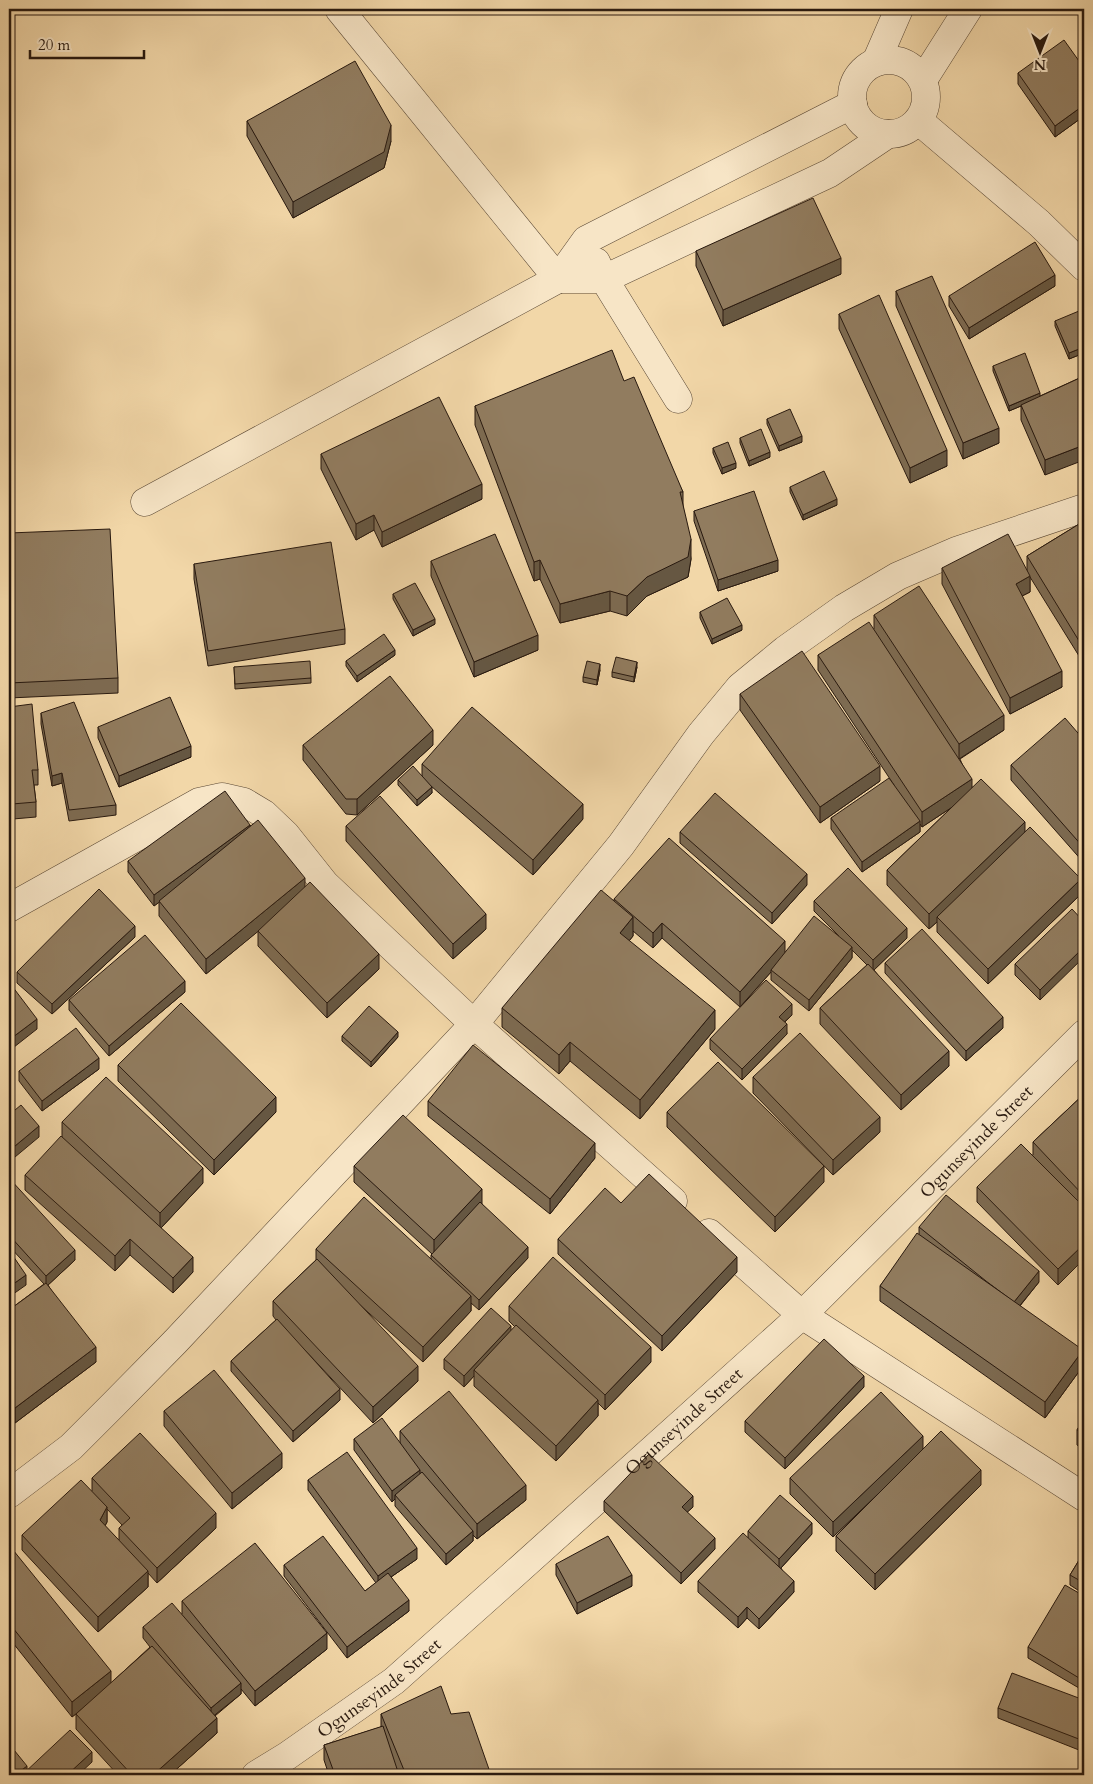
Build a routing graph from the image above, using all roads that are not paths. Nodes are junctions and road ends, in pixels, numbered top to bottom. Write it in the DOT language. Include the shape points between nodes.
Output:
graph roads {
  1 [pos="339,9"];
  2 [pos="899,9"];
  3 [pos="968,9"];
  4 [pos="876,62"];
  5 [pos="923,80"];
  6 [pos="853,104"];
  7 [pos="918,121"];
  8 [pos="888,134"];
  9 [pos="586,240"];
  10 [pos="1084,267"];
  11 [pos="558,279"];
  12 [pos="604,279"];
  13 [pos="678,399"];
  14 [pos="145,502"];
  15 [pos="1084,508"];
  16 [pos="9,908"];
  17 [pos="474,1024"];
  18 [pos="1084,1034"];
  19 [pos="802,1315"];
  20 [pos="9,1494"];
  21 [pos="1084,1497"];
  22 [pos="256,1775"];
  1 -- 11 [label="street"];
  2 -- 4 [label="street"];
  3 -- 5 [label="street"];
  4 -- 5 [label="street" via="894,60 911,66"];
  4 -- 6 [label="street" via="862,72 853,87"];
  5 -- 7 [label="street" via="927,94 925,108"];
  6 -- 8 [label="street" via="859,119 872,130"];
  6 -- 9 [label="street"];
  7 -- 8 [label="street" via="905,131"];
  7 -- 10 [label="street" via="1039,223"];
  8 -- 12 [label="street" via="830,172"];
  9 -- 11 [label="street"];
  9 -- 12 [label="street"];
  11 -- 12 [label="street"];
  11 -- 14 [label="street"];
  12 -- 13 [label="street"];
  15 -- 17 [label="street" via="956,551 898,576 836,613 740,686 621,845"];
  16 -- 17 [label="street" via="199,802 222,797 244,802 264,814 286,835 325,884"];
  17 -- 19 [label="street"];
  17 -- 20 [label="street" via="113,1405 71,1447"];
  18 -- 19 [label="street, Ogunseyinde Street"];
  19 -- 21 [label="street"];
  19 -- 22 [label="street, Ogunseyinde Street" via="394,1681"];
}
